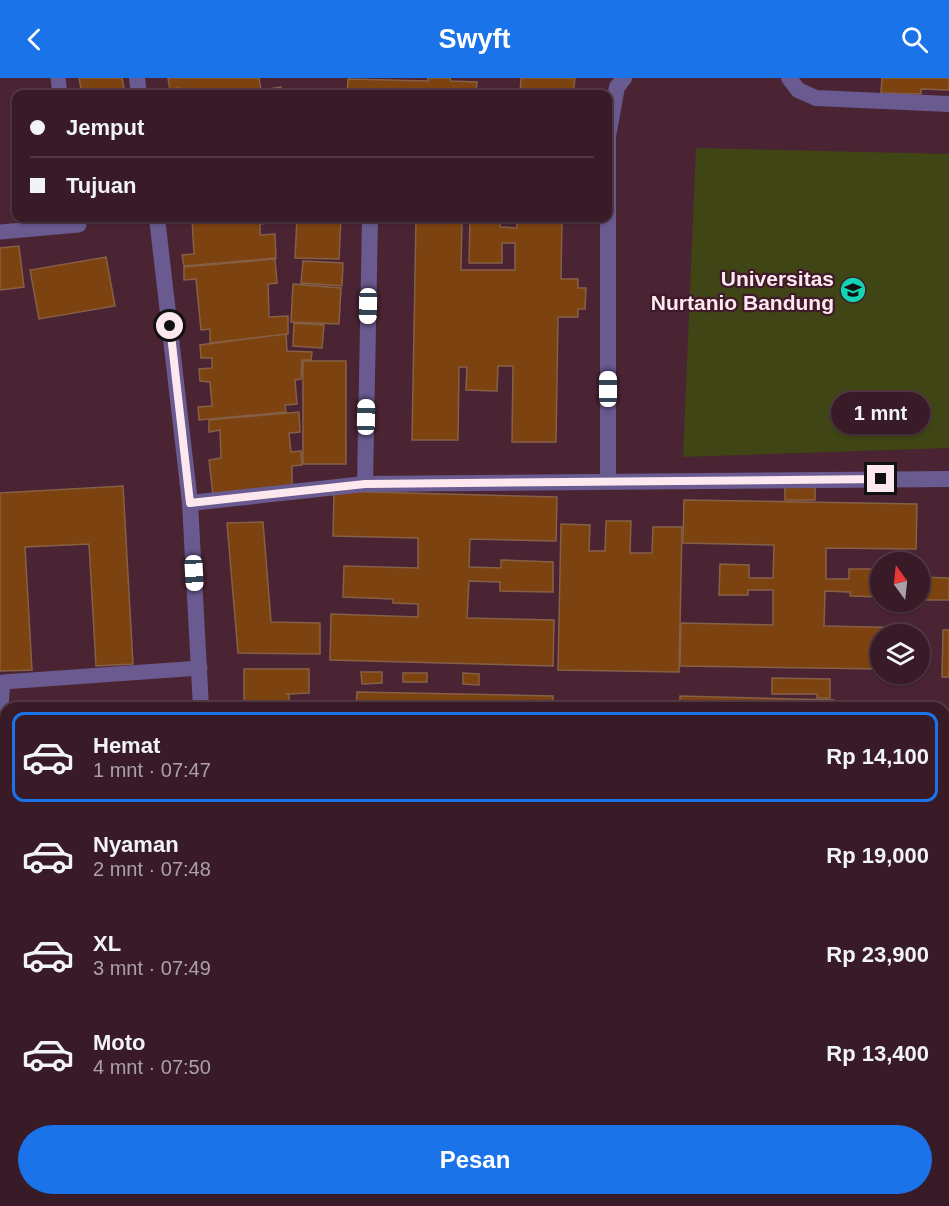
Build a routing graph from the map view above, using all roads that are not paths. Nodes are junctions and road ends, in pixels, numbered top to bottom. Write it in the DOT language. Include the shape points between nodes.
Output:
graph roads {
  1 [pos="624,78"];
  2 [pos="789,78"];
  3 [pos="949,104"];
  4 [pos="612,114"];
  5 [pos="79,222"];
  6 [pos="157,222"];
  7 [pos="370,222"];
  8 [pos="608,222"];
  9 [pos="0,232"];
  10 [pos="949,479"];
  11 [pos="608,481"];
  12 [pos="365,484"];
  13 [pos="190,503"];
  14 [pos="200,668"];
  15 [pos="2,682"];
  16 [pos="1,702"];
  17 [pos="201,702"];
  1 -- 4 [label="street" via="617,87"];
  2 -- 3 [label="street" via="798,90 816,98"];
  5 -- 9 [label="lane" via="79,225"];
  6 -- 13 [label="street"];
  7 -- 12 [label="street"];
  8 -- 11 [label="street"];
  10 -- 11 [label="street"];
  11 -- 12 [label="street"];
  12 -- 13 [label="street"];
  13 -- 14 [label="street"];
  14 -- 15 [label="lane"];
  14 -- 17 [label="street"];
  15 -- 16 [label="lane"];
}
